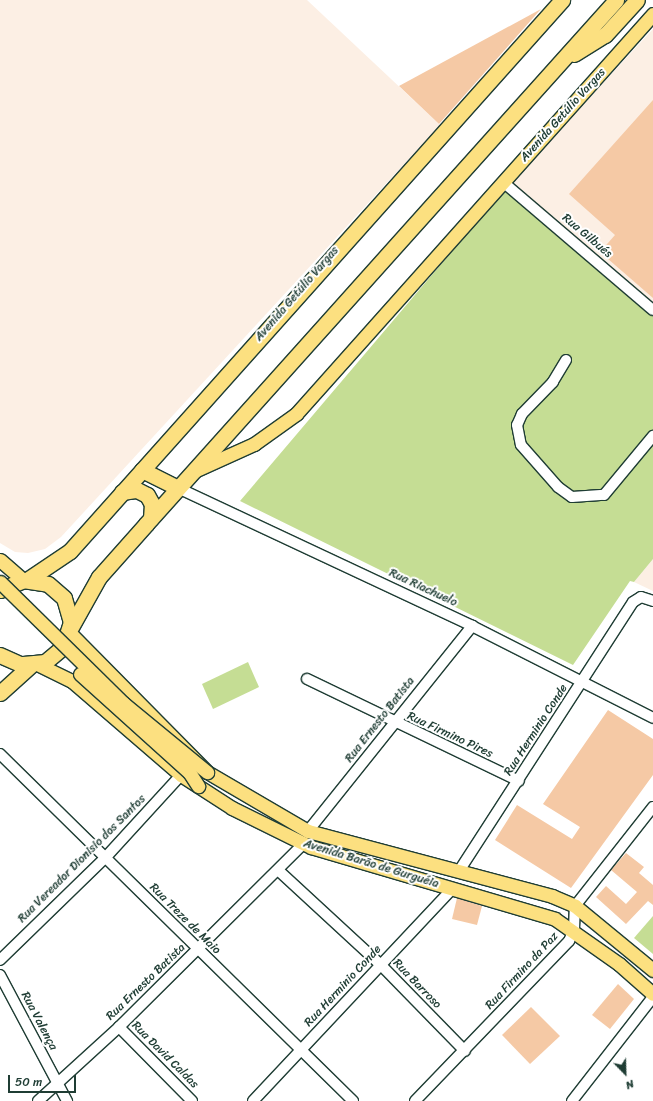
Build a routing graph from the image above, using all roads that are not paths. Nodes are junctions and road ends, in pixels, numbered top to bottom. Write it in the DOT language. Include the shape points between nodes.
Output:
graph roads {
  1 [pos="562,0"];
  2 [pos="616,0"];
  3 [pos="637,0"];
  4 [pos="653,14"];
  5 [pos="564,59"];
  6 [pos="503,182"];
  7 [pos="653,310"];
  8 [pos="566,360"];
  9 [pos="653,436"];
  10 [pos="142,470"];
  11 [pos="194,471"];
  12 [pos="178,488"];
  13 [pos="122,492"];
  14 [pos="151,518"];
  15 [pos="0,560"];
  16 [pos="25,580"];
  17 [pos="0,582"];
  18 [pos="0,592"];
  19 [pos="653,601"];
  20 [pos="472,626"];
  21 [pos="70,630"];
  22 [pos="0,655"];
  23 [pos="30,664"];
  24 [pos="307,679"];
  25 [pos="583,681"];
  26 [pos="0,693"];
  27 [pos="653,718"];
  28 [pos="393,724"];
  29 [pos="0,754"];
  30 [pos="207,772"];
  31 [pos="180,775"];
  32 [pos="519,781"];
  33 [pos="198,786"];
  34 [pos="653,807"];
  35 [pos="308,831"];
  36 [pos="303,844"];
  37 [pos="105,858"];
  38 [pos="280,871"];
  39 [pos="459,871"];
  40 [pos="452,889"];
  41 [pos="575,906"];
  42 [pos="574,930"];
  43 [pos="197,950"];
  44 [pos="0,960"];
  45 [pos="381,965"];
  46 [pos="653,970"];
  47 [pos="0,975"];
  48 [pos="653,996"];
  49 [pos="119,1027"];
  50 [pos="301,1049"];
  51 [pos="464,1051"];
  52 [pos="57,1083"];
  53 [pos="38,1101"];
  54 [pos="67,1101"];
  55 [pos="192,1101"];
  56 [pos="253,1101"];
  57 [pos="353,1101"];
  58 [pos="415,1101"];
  59 [pos="572,1101"];
  1 -- 10 [label="highway, Avenida Getúlio Vargas"];
  2 -- 5 [label="highway, Avenida Getúlio Vargas"];
  3 -- 5 [label="highway" via="605,35"];
  4 -- 6 [label="main road, Avenida Getúlio Vargas"];
  5 -- 11 [label="highway, Avenida Getúlio Vargas"];
  6 -- 7 [label="street, Rua Gilbués"];
  6 -- 11 [label="main road, Avenida Getúlio Vargas" via="296,414 254,444"];
  8 -- 9 [label="street" via="553,382 522,414 517,425 521,445 561,490 585,499 604,495"];
  10 -- 12 [label="highway"];
  10 -- 13 [label="highway, Avenida Getúlio Vargas"];
  11 -- 12 [label="highway, Avenida Getúlio Vargas"];
  12 -- 14 [label="highway, Avenida Getúlio Vargas"];
  12 -- 20 [label="street, Rua Riachuelo"];
  13 -- 14 [label="highway" via="137,490 147,495 152,504"];
  13 -- 16 [label="highway, Avenida Getúlio Vargas" via="70,551"];
  14 -- 21 [label="highway, Avenida Getúlio Vargas" via="100,577"];
  15 -- 16 [label="main road"];
  16 -- 18 [label="highway, Avenida Getúlio Vargas"];
  16 -- 21 [label="highway" via="54,588 70,611"];
  17 -- 30 [label="main road, bridge" via="123,703"];
  18 -- 33 [label="main road, bridge" via="113,706 189,772"];
  19 -- 25 [label="street, Rua Herminio Conde" via="641,597 633,602"];
  20 -- 25 [label="street, Rua Riachuelo"];
  20 -- 28 [label="street, Rua Ernesto Batista"];
  21 -- 23 [label="highway, Avenida Getúlio Vargas" via="58,653"];
  21 -- 30 [label="main road, Avenida Barão de Gurguéia"];
  22 -- 23 [label="highway"];
  23 -- 26 [label="highway, Avenida Getúlio Vargas"];
  23 -- 31 [label="main road, Avenida Barão de Gurguéia" via="72,681"];
  24 -- 28 [label="street, Rua Firmino Pires"];
  25 -- 27 [label="street, Rua Riachuelo"];
  25 -- 32 [label="street, Rua Herminio Conde"];
  28 -- 32 [label="street, Rua Firmino Pires"];
  28 -- 35 [label="street, Rua Ernesto Batista"];
  29 -- 37 [label="street, Rua Treze de Maio"];
  30 -- 35 [label="main road, Avenida Barão de Gurguéia"];
  31 -- 33 [label="main road, Avenida Barão de Gurguéia"];
  31 -- 37 [label="street, Rua Vereador Dionisio dos Santos"];
  32 -- 39 [label="street, Rua Herminio Conde"];
  33 -- 36 [label="main road, Avenida Barão de Gurguéia" via="232,808"];
  34 -- 41 [label="street"];
  35 -- 39 [label="main road, Avenida Barão de Gurguéia"];
  36 -- 38 [label="street, Rua Ernesto Batista"];
  36 -- 40 [label="main road, Avenida Barão de Gurguéia"];
  37 -- 43 [label="street, Rua Treze de Maio"];
  37 -- 44 [label="street, Rua Vereador Dionisio dos Santos"];
  38 -- 43 [label="street, Rua Ernesto Batista"];
  38 -- 45 [label="street, Rua Barroso"];
  39 -- 41 [label="main road, Avenida Barão de Gurguéia"];
  40 -- 42 [label="main road, Avenida Barão de Gurguéia" via="536,912"];
  40 -- 45 [label="street, Rua Herminio Conde"];
  41 -- 42 [label="street, Rua Firmino da Paz"];
  41 -- 46 [label="main road, Avenida Barão de Gurguéia"];
  42 -- 48 [label="main road, Avenida Barão de Gurguéia"];
  42 -- 51 [label="street, Rua Firmino da Paz" via="568,941"];
  43 -- 49 [label="street, Rua Ernesto Batista"];
  43 -- 50 [label="street, Rua Treze de Maio"];
  45 -- 50 [label="street, Rua Herminio Conde"];
  45 -- 51 [label="street, Rua Barroso"];
  47 -- 52 [label="street, Rua Valença"];
  48 -- 59 [label="street"];
  49 -- 52 [label="street, Rua Ernesto Batista"];
  49 -- 55 [label="street, Rua David Caldas"];
  50 -- 56 [label="street, Rua Herminio Conde"];
  50 -- 57 [label="street, Rua Treze de Maio"];
  51 -- 58 [label="street, Rua Firmino da Paz"];
  52 -- 53 [label="street, Rua Ernesto Batista"];
  52 -- 54 [label="street, Rua Valença"];
}
